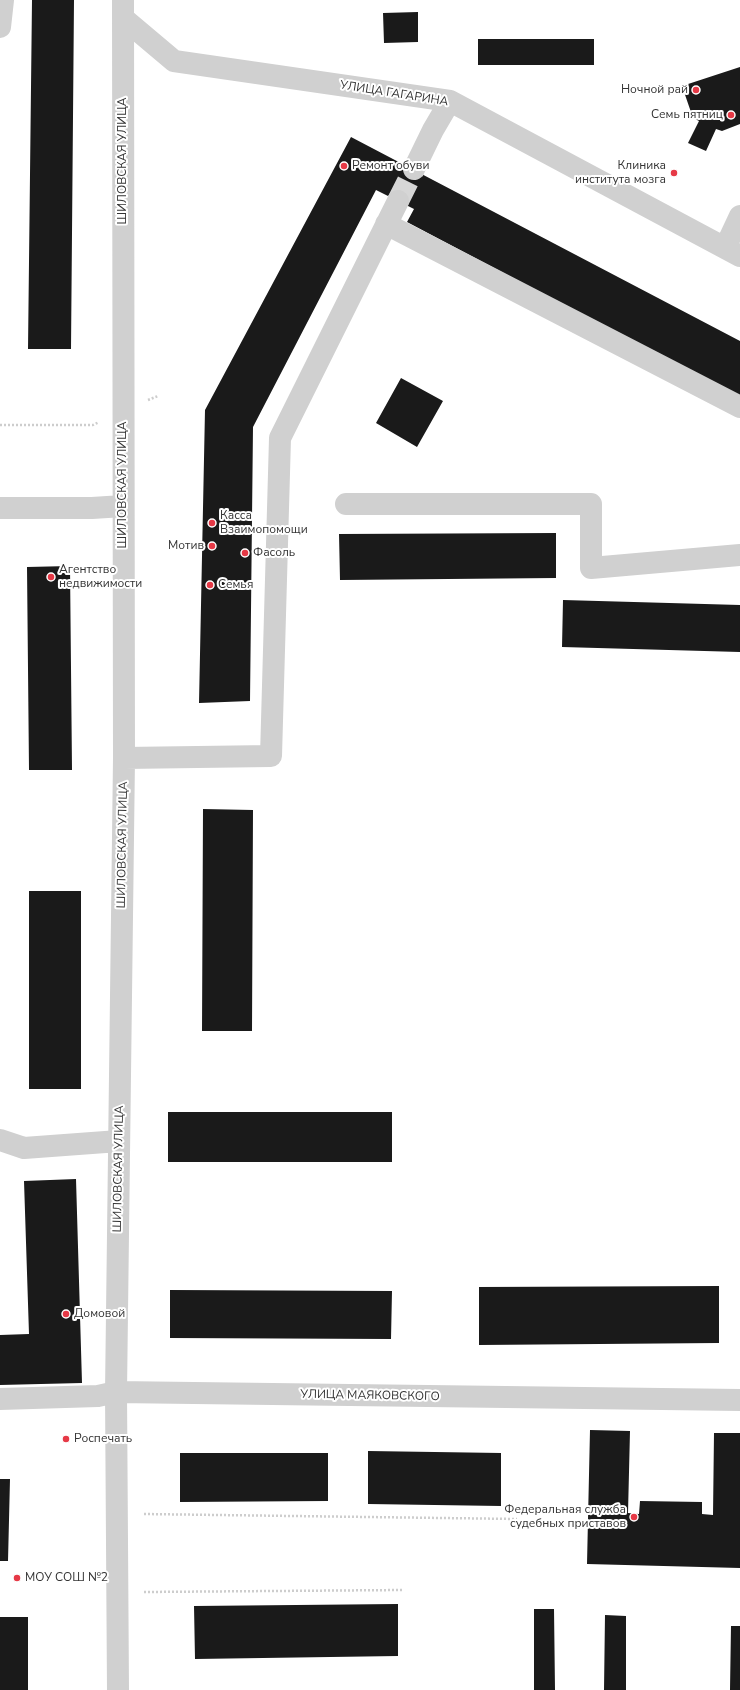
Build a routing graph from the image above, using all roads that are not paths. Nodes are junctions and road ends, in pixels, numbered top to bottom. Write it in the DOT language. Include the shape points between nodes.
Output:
graph roads {
  1 [pos="3,0"];
  2 [pos="123,9"];
  3 [pos="0,27"];
  4 [pos="450,101"];
  5 [pos="414,169"];
  6 [pos="398,201"];
  7 [pos="740,216"];
  8 [pos="386,224"];
  9 [pos="733,252"];
  10 [pos="740,407"];
  11 [pos="346,504"];
  12 [pos="124,506"];
  13 [pos="0,508"];
  14 [pos="740,555"];
  15 [pos="124,758"];
  16 [pos="0,1140"];
  17 [pos="119,1141"];
  18 [pos="116,1392"];
  19 [pos="0,1399"];
  20 [pos="740,1400"];
  21 [pos="118,1690"];
  1 -- 3 [label="street"];
  2 -- 4 [label="street, УЛИЦА ГАГАРИНА" via="174,61"];
  2 -- 12 [label="street, ШИЛОВСКАЯ УЛИЦА"];
  4 -- 5 [label="street"];
  4 -- 9 [label="street, УЛИЦА ГАГАРИНА"];
  6 -- 8 [label="street"];
  7 -- 9 [label="street"];
  8 -- 10 [label="street"];
  8 -- 15 [label="street" via="280,438 271,756"];
  11 -- 14 [label="street" via="591,504 591,568"];
  12 -- 13 [label="street"];
  12 -- 15 [label="street, ШИЛОВСКАЯ УЛИЦА"];
  15 -- 17 [label="street, ШИЛОВСКАЯ УЛИЦА"];
  16 -- 17 [label="street" via="24,1148"];
  17 -- 18 [label="street, ШИЛОВСКАЯ УЛИЦА"];
  18 -- 19 [label="street, УЛИЦА МАЯКОВСКОГО" via="98,1396"];
  18 -- 20 [label="street, УЛИЦА МАЯКОВСКОГО"];
  18 -- 21 [label="street, ШИЛОВСКАЯ УЛИЦА"];
}
